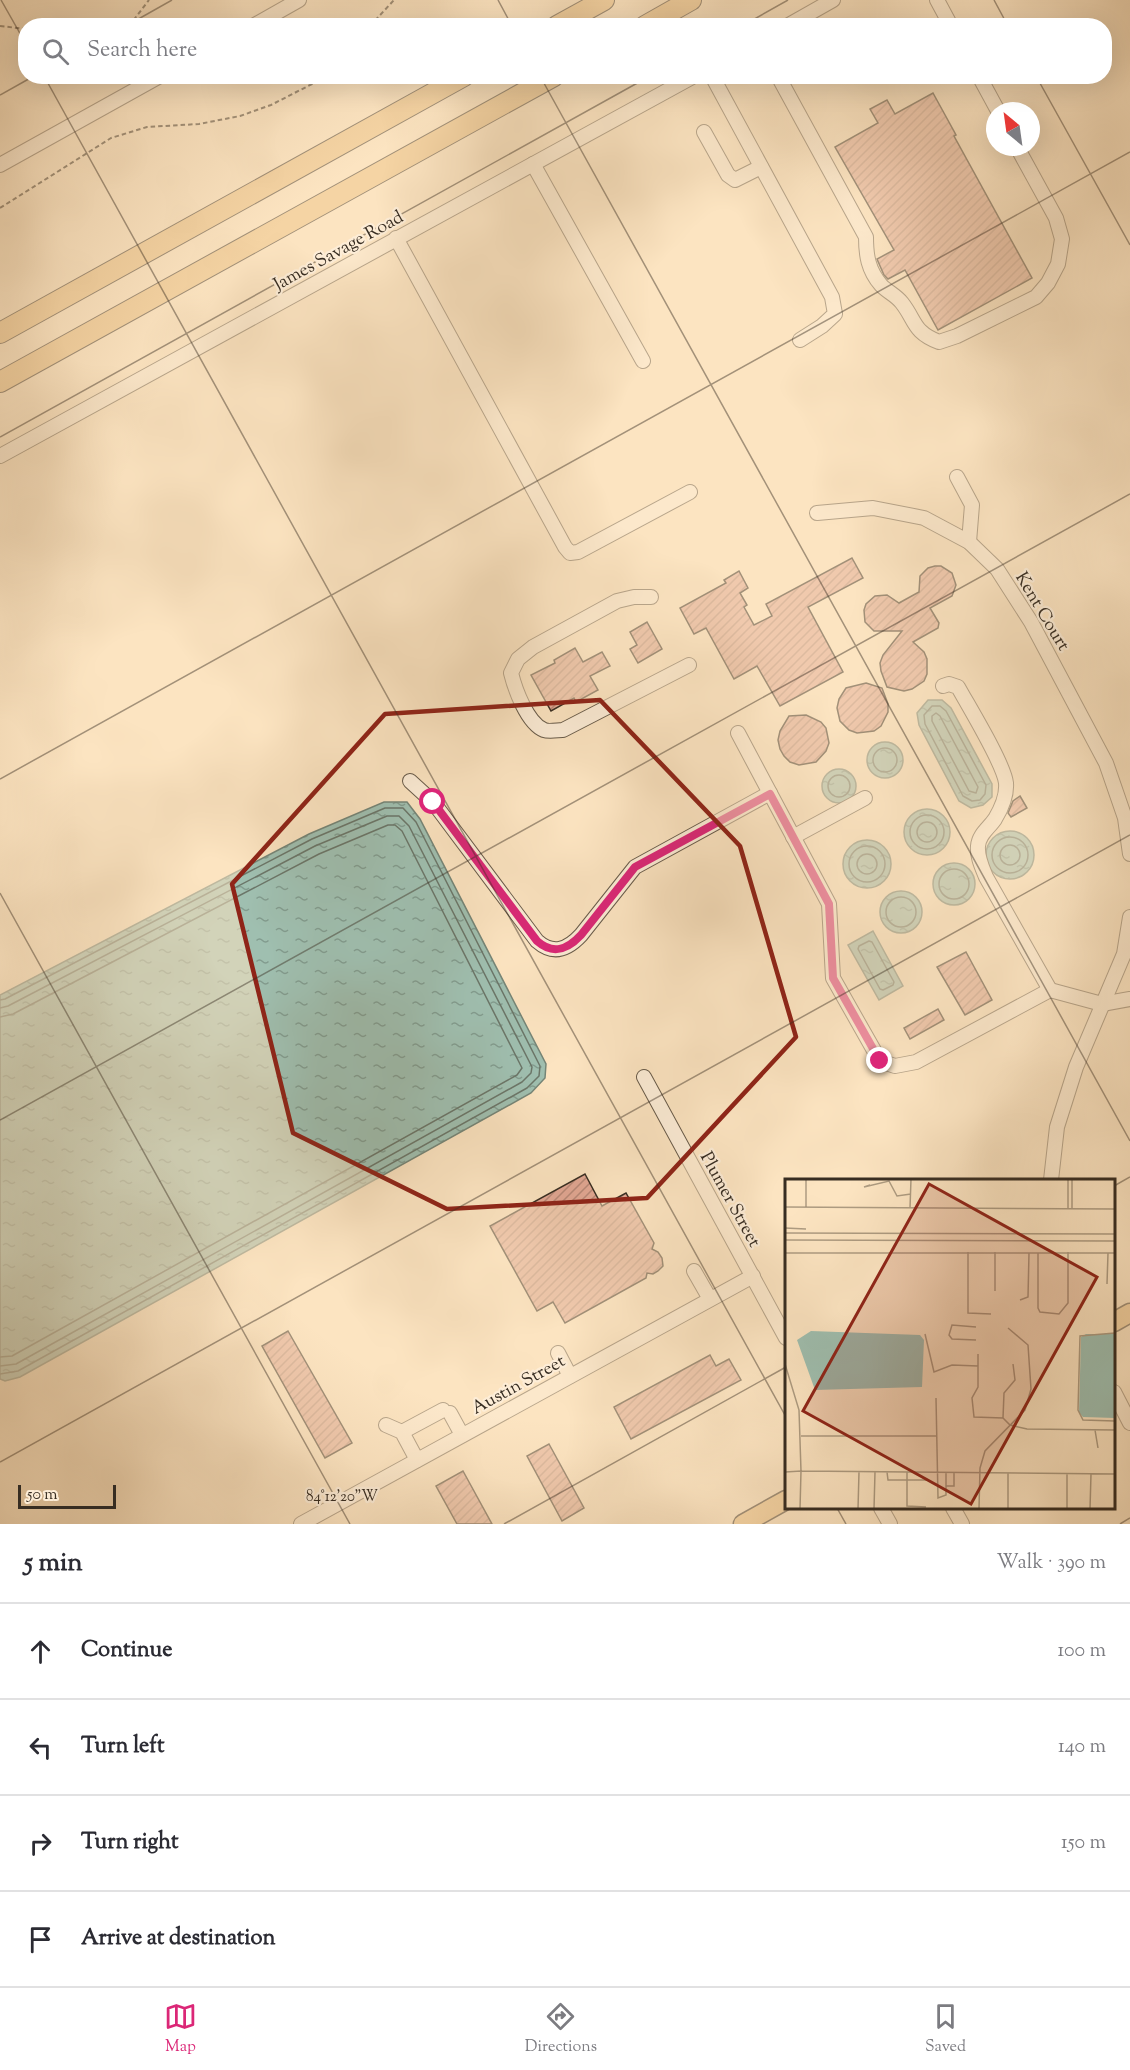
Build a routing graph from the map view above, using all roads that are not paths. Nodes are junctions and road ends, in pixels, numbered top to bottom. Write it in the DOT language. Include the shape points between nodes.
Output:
graph roads {
  1 [pos="299,0"];
  2 [pos="604,0"];
  3 [pos="691,0"];
  4 [pos="833,0"];
  5 [pos="937,0"];
  6 [pos="267,18"];
  7 [pos="571,18"];
  8 [pos="659,18"];
  9 [pos="801,18"];
  10 [pos="947,18"];
  11 [pos="146,84"];
  12 [pos="450,84"];
  13 [pos="540,84"];
  14 [pos="679,84"];
  15 [pos="716,84"];
  16 [pos="782,84"];
  17 [pos="983,84"];
  18 [pos="993,102"];
  19 [pos="705,132"];
  20 [pos="1022,156"];
  21 [pos="533,164"];
  22 [pos="0,165"];
  23 [pos="761,167"];
  24 [pos="396,238"];
  25 [pos="0,333"];
  26 [pos="800,340"];
  27 [pos="643,361"];
  28 [pos="0,382"];
  29 [pos="0,456"];
  30 [pos="957,477"];
  31 [pos="690,492"];
  32 [pos="817,513"];
  33 [pos="969,542"];
  34 [pos="651,597"];
  35 [pos="689,665"];
  36 [pos="944,686"];
  37 [pos="738,733"];
  38 [pos="410,781"];
  39 [pos="770,794"];
  40 [pos="865,798"];
  41 [pos="793,837"];
  42 [pos="1130,854"];
  43 [pos="1130,917"];
  44 [pos="1050,990"];
  45 [pos="1130,999"];
  46 [pos="1102,1004"];
  47 [pos="644,1077"];
  48 [pos="1051,1179"];
  49 [pos="694,1271"];
  50 [pos="753,1276"];
  51 [pos="710,1299"];
  52 [pos="1130,1313"];
  53 [pos="1115,1321"];
  54 [pos="785,1336"];
  55 [pos="558,1353"];
  56 [pos="570,1376"];
  57 [pos="1115,1396"];
  58 [pos="1130,1424"];
  59 [pos="386,1425"];
  60 [pos="402,1432"];
  61 [pos="462,1435"];
  62 [pos="417,1460"];
  63 [pos="785,1501"];
  64 [pos="882,1509"];
  65 [pos="954,1509"];
  66 [pos="301,1524"];
  67 [pos="743,1524"];
  68 [pos="890,1524"];
  69 [pos="962,1524"];
  1 -- 6 [label="street"];
  2 -- 7 [label="highway"];
  3 -- 8 [label="highway"];
  4 -- 9 [label="street"];
  5 -- 10 [label="street"];
  11 -- 22 [label="street"];
  12 -- 25 [label="highway"];
  13 -- 28 [label="highway"];
  14 -- 21 [label="street, James Savage Road"];
  15 -- 23 [label="street"];
  16 -- 20 [label="street" via="866,237 867,263 881,286 903,304 915,327 939,342 1036,297 1058,264 1062,239 1056,218"];
  17 -- 18 [label="street"];
  19 -- 23 [label="street" via="728,175 735,180"];
  21 -- 24 [label="street, James Savage Road"];
  21 -- 27 [label="street"];
  23 -- 26 [label="street" via="832,297 834,314 822,327"];
  24 -- 29 [label="street, James Savage Road"];
  24 -- 31 [label="street" via="570,553"];
  30 -- 33 [label="street" via="972,505"];
  32 -- 33 [label="street, Kent Court" via="873,508 924,518"];
  33 -- 42 [label="street, Kent Court" via="997,570 1031,622 1106,762 1125,818"];
  34 -- 35 [label="street" via="617,601 518,659 511,673 532,720 544,730 563,730"];
  36 -- 44 [label="street" via="958,687 1006,783 1003,801 978,844 979,860"];
  37 -- 39 [label="street"];
  38 -- 39 [label="street" via="433,802 537,941 545,948 559,950 573,944 635,867"];
  39 -- 41 [label="street"];
  40 -- 41 [label="street"];
  41 -- 44 [label="street" via="829,904 833,978 880,1061 895,1066 916,1062"];
  43 -- 46 [label="street" via="1125,954"];
  44 -- 46 [label="street"];
  45 -- 46 [label="street"];
  46 -- 48 [label="street" via="1057,1127"];
  47 -- 50 [label="street, Plumer Street"];
  49 -- 51 [label="street"];
  50 -- 51 [label="street, Austin Street"];
  50 -- 54 [label="street, Plumer Street"];
  51 -- 56 [label="street, Austin Street"];
  52 -- 53 [label="main road"];
  55 -- 56 [label="street"];
  56 -- 61 [label="street, Austin Street"];
  57 -- 58 [label="street"];
  59 -- 60 [label="street"];
  60 -- 61 [label="street" via="446,1411"];
  60 -- 62 [label="street"];
  61 -- 62 [label="street, Austin Street"];
  62 -- 66 [label="street, Austin Street"];
  63 -- 67 [label="main road"];
  64 -- 68 [label="street"];
  65 -- 69 [label="street"];
}
